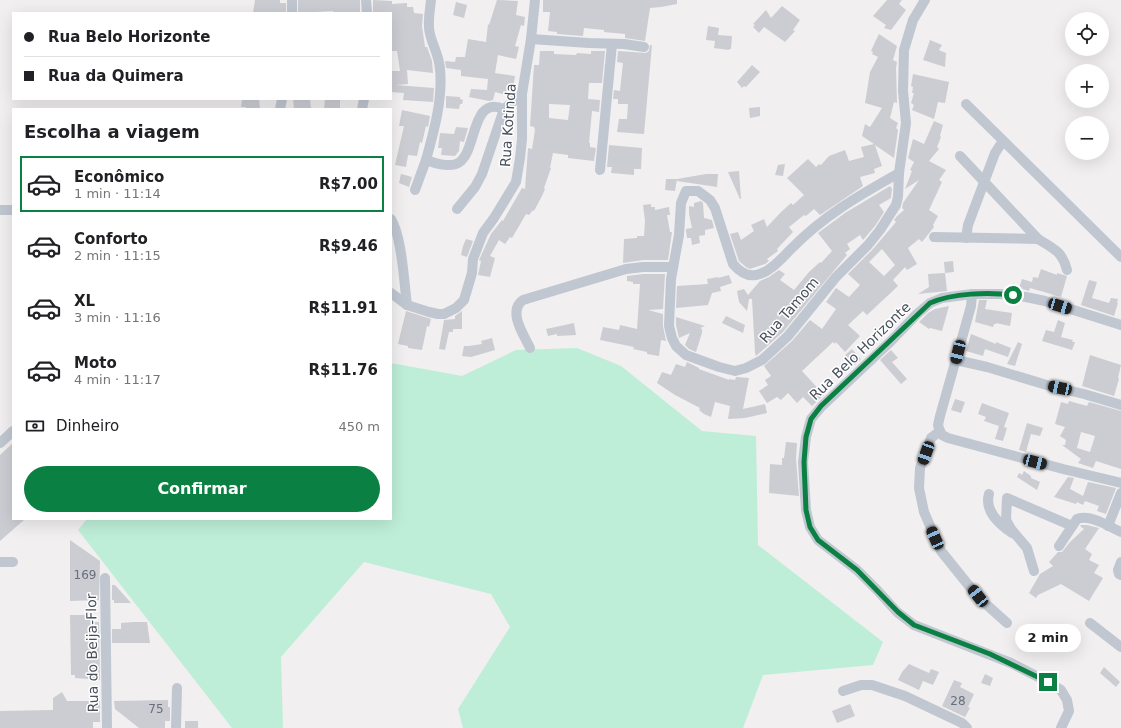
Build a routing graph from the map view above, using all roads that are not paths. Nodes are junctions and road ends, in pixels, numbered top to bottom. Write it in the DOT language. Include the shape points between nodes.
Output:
graph roads {
  1 [pos="292,0"];
  2 [pos="366,0"];
  3 [pos="431,0"];
  4 [pos="535,0"];
  5 [pos="925,0"];
  6 [pos="292,12"];
  7 [pos="367,12"];
  8 [pos="531,39"];
  9 [pos="612,44"];
  10 [pos="644,47"];
  11 [pos="522,94"];
  12 [pos="966,104"];
  13 [pos="504,109"];
  14 [pos="1003,141"];
  15 [pos="960,156"];
  16 [pos="426,160"];
  17 [pos="600,170"];
  18 [pos="899,173"];
  19 [pos="984,182"];
  20 [pos="415,190"];
  21 [pos="457,209"];
  22 [pos="0,210"];
  23 [pos="12,210"];
  24 [pos="392,221"];
  25 [pos="934,237"];
  26 [pos="966,238"];
  27 [pos="1038,239"];
  28 [pos="1121,257"];
  29 [pos="673,267"];
  30 [pos="1067,270"];
  31 [pos="392,294"];
  32 [pos="972,294"];
  33 [pos="407,305"];
  34 [pos="1121,325"];
  35 [pos="530,348"];
  36 [pos="956,360"];
  37 [pos="1121,405"];
  38 [pos="940,431"];
  39 [pos="12,432"];
  40 [pos="0,443"];
  41 [pos="1121,483"];
  42 [pos="1121,493"];
  43 [pos="989,494"];
  44 [pos="1072,526"];
  45 [pos="1108,526"];
  46 [pos="1121,532"];
  47 [pos="1017,536"];
  48 [pos="1059,546"];
  49 [pos="0,562"];
  50 [pos="13,562"];
  51 [pos="1121,562"];
  52 [pos="1034,571"];
  53 [pos="1121,575"];
  54 [pos="105,578"];
  55 [pos="1090,622"];
  56 [pos="1007,623"];
  57 [pos="1121,646"];
  58 [pos="177,688"];
  59 [pos="843,691"];
  60 [pos="107,728"];
  61 [pos="176,728"];
  62 [pos="967,728"];
  63 [pos="1062,728"];
  1 -- 6 [label="street"];
  2 -- 7 [label="street"];
  3 -- 16 [label="street" via="429,28 438,54 440,87"];
  4 -- 8 [label="street, Rua Kotinda"];
  5 -- 18 [label="street, Rua Tamom" via="913,20 904,50 903,91 906,123"];
  8 -- 9 [label="street"];
  8 -- 11 [label="street, Rua Kotinda"];
  9 -- 10 [label="street"];
  9 -- 17 [label="street"];
  11 -- 13 [label="street"];
  11 -- 33 [label="street, Rua Kotinda" via="522,139 516,182 483,233 473,259 472,273 464,300 444,314"];
  12 -- 14 [label="street"];
  13 -- 16 [label="street" via="491,106 482,115 464,159 457,164 440,164"];
  13 -- 21 [label="street" via="482,174"];
  14 -- 19 [label="street" via="995,153"];
  14 -- 28 [label="street"];
  15 -- 19 [label="street"];
  16 -- 20 [label="street"];
  18 -- 29 [label="street, Rua Tamom" via="836,210 814,227 776,264 756,275 747,275 733,264 710,200 698,191 686,191 681,203"];
  18 -- 29 [label="street, Rua Tamom" via="896,205 880,230 836,277 788,336 762,360 746,368 735,370 719,367 686,355 676,346 670,326"];
  19 -- 26 [label="street" via="968,225"];
  19 -- 27 [label="street"];
  22 -- 23 [label="street"];
  24 -- 33 [label="street" via="400,252"];
  25 -- 26 [label="street"];
  26 -- 27 [label="street"];
  27 -- 30 [label="street" via="1064,259"];
  29 -- 35 [label="street" via="626,269 523,300 516,308 517,319"];
  31 -- 33 [label="street, Rua Kotinda"];
  32 -- 34 [label="street, Rua Belo Horizonte" via="1026,297"];
  32 -- 36 [label="street"];
  32 -- 63 [label="street, Rua Belo Horizonte" via="942,298 930,303 821,406 811,419 806,437 804,462 806,510 810,527 818,540 857,570 914,625 1011,663 1061,690 1067,700 1069,711"];
  36 -- 37 [label="street"];
  36 -- 38 [label="street" via="941,410 938,425"];
  38 -- 41 [label="street" via="948,438"];
  38 -- 56 [label="street" via="931,438 920,468 919,488 924,512 941,550 978,596"];
  39 -- 40 [label="street"];
  42 -- 45 [label="street"];
  43 -- 47 [label="street" via="987,500 992,514 1002,526"];
  44 -- 45 [label="street" via="1081,518 1090,518"];
  44 -- 47 [label="street" via="1006,498 1006,520"];
  44 -- 48 [label="street"];
  45 -- 46 [label="street"];
  47 -- 52 [label="street" via="1027,548"];
  49 -- 50 [label="street"];
  51 -- 53 [label="street" via="1118,570"];
  54 -- 60 [label="street, Rua do Beija-Flor"];
  55 -- 57 [label="street"];
  58 -- 61 [label="street"];
  59 -- 62 [label="street" via="861,685 872,685 905,696 962,723"];
}
